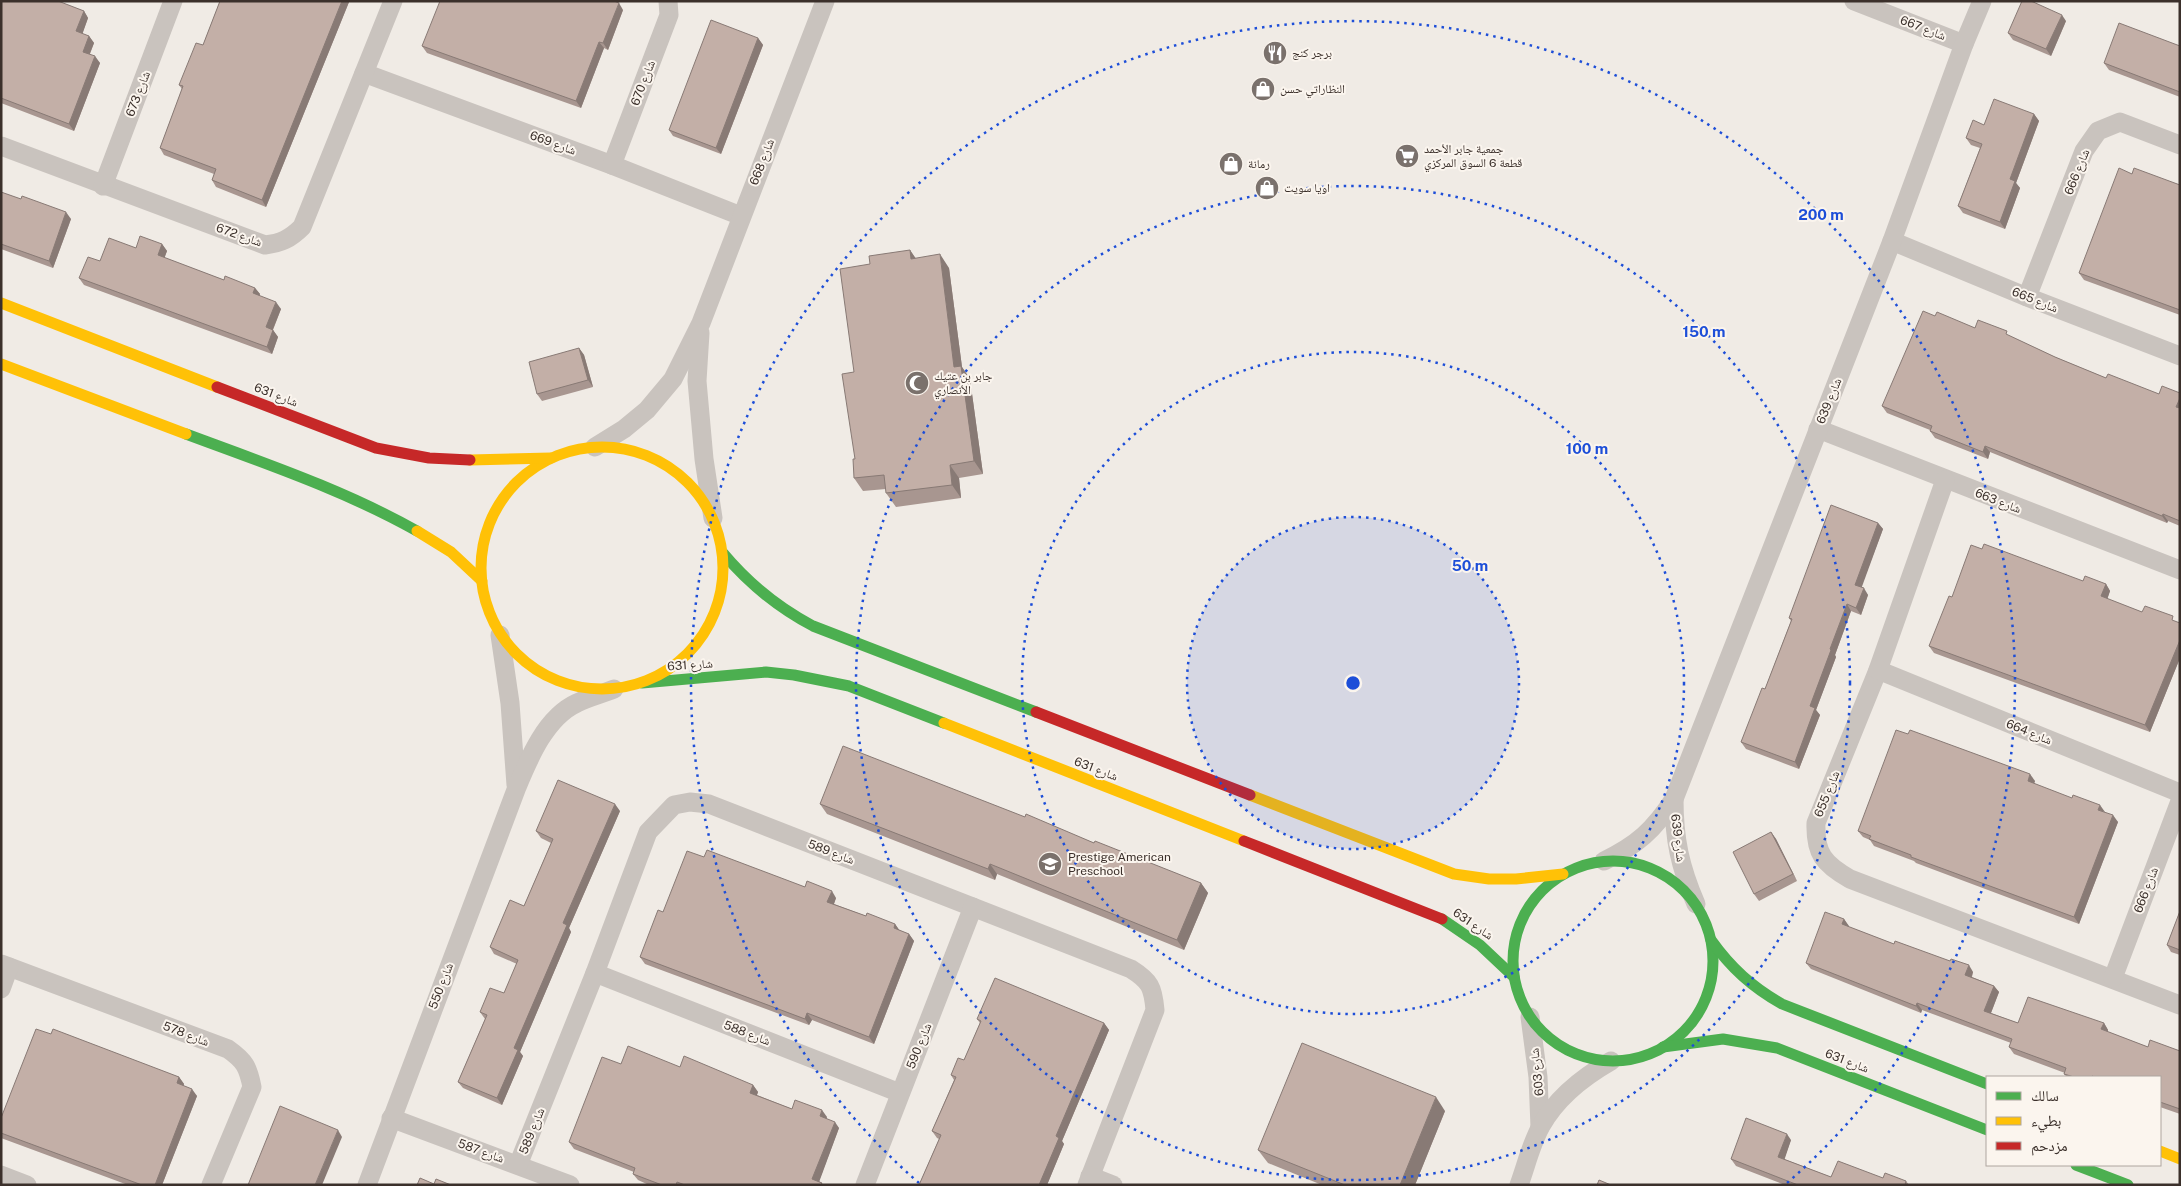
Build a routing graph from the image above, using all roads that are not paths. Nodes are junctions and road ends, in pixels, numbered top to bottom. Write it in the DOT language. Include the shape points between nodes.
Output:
graph roads {
  1 [pos="173,1"];
  2 [pos="393,1"];
  3 [pos="668,1"];
  4 [pos="825,1"];
  5 [pos="1854,1"];
  6 [pos="1982,1"];
  7 [pos="1964,44"];
  8 [pos="364,73"];
  9 [pos="2180,145"];
  10 [pos="1,146"];
  11 [pos="612,165"];
  12 [pos="103,186"];
  13 [pos="741,216"];
  14 [pos="1892,242"];
  15 [pos="2027,297"];
  16 [pos="1,303"];
  17 [pos="701,322"];
  18 [pos="2180,356"];
  19 [pos="1,364"];
  20 [pos="1818,429"];
  21 [pos="595,447"];
  22 [pos="551,458"];
  23 [pos="1945,480"];
  24 [pos="713,518"];
  25 [pos="723,553"];
  26 [pos="2180,570"];
  27 [pos="482,581"];
  28 [pos="500,635"];
  29 [pos="1878,670"];
  30 [pos="642,683"];
  31 [pos="614,689"];
  32 [pos="516,788"];
  33 [pos="2180,793"];
  34 [pos="1674,800"];
  35 [pos="2180,801"];
  36 [pos="1604,860"];
  37 [pos="1563,874"];
  38 [pos="1696,904"];
  39 [pos="973,908"];
  40 [pos="1711,940"];
  41 [pos="5,966"];
  42 [pos="595,973"];
  43 [pos="1514,977"];
  44 [pos="2113,978"];
  45 [pos="1,989"];
  46 [pos="2180,1005"];
  47 [pos="1530,1017"];
  48 [pos="1662,1048"];
  49 [pos="1611,1061"];
  50 [pos="1986,1084"];
  51 [pos="900,1093"];
  52 [pos="391,1118"];
  53 [pos="1540,1127"];
  54 [pos="1986,1130"];
  55 [pos="2161,1151"];
  56 [pos="2180,1159"];
  57 [pos="518,1165"];
  58 [pos="2079,1166"];
  59 [pos="1,1175"];
  60 [pos="1089,1180"];
  61 [pos="27,1185"];
  62 [pos="211,1185"];
  63 [pos="367,1185"];
  64 [pos="570,1185"];
  65 [pos="865,1185"];
  66 [pos="1113,1185"];
  67 [pos="1519,1185"];
  68 [pos="2128,1185"];
  1 -- 12 [label="street, شارع 673"];
  2 -- 8 [label="street, شارع 672"];
  3 -- 11 [label="street, شارع 670" via="669,15"];
  4 -- 13 [label="street, شارع 668"];
  5 -- 7 [label="street, شارع 667"];
  6 -- 7 [label="street, شارع 639"];
  7 -- 14 [label="street, شارع 639"];
  8 -- 11 [label="street, شارع 669"];
  8 -- 12 [label="street, شارع 672" via="302,227 280,243 265,245"];
  9 -- 15 [label="street, شارع 666" via="2120,122 2098,131 2084,152"];
  10 -- 12 [label="street, شارع 672"];
  11 -- 13 [label="street, شارع 669"];
  13 -- 17 [label="street, شارع 668"];
  14 -- 15 [label="street, شارع 665"];
  14 -- 20 [label="street, شارع 639"];
  15 -- 18 [label="street, شارع 665"];
  16 -- 22 [label="main road, شارع 631" via="389,452 475,461"];
  17 -- 21 [label="street, شارع 668" via="673,379 647,410"];
  17 -- 24 [label="street, شارع 668" via="697,381"];
  19 -- 27 [label="main road" via="317,483 428,537 451,552"];
  20 -- 23 [label="street, شارع 663"];
  20 -- 34 [label="street, شارع 639"];
  21 -- 22 [label="main road"];
  21 -- 24 [label="main road" via="643,454 685,479"];
  22 -- 27 [label="main road" via="520,479 497,509 484,544"];
  23 -- 26 [label="street, شارع 663"];
  23 -- 29 [label="street, شارع 655"];
  24 -- 25 [label="main road"];
  25 -- 30 [label="main road" via="721,594 705,632 678,663"];
  25 -- 37 [label="main road" via="767,600 813,626 1454,874 1498,879"];
  27 -- 28 [label="main road" via="488,610"];
  28 -- 31 [label="main road" via="532,668 571,686"];
  28 -- 32 [label="street, شارع 550" via="510,703"];
  29 -- 33 [label="street, شارع 664"];
  29 -- 44 [label="street, شارع 655" via="1816,823 1815,839 1819,853 1834,869 1850,879"];
  30 -- 31 [label="main road"];
  30 -- 43 [label="main road, شارع 631" via="766,672 849,686 1442,919 1493,954"];
  31 -- 32 [label="street, شارع 550" via="575,703 555,720 535,746"];
  32 -- 52 [label="street, شارع 550"];
  34 -- 36 [label="street, شارع 639" via="1645,837"];
  34 -- 38 [label="street, شارع 639" via="1677,853"];
  35 -- 44 [label="street, شارع 666"];
  36 -- 37 [label="main road"];
  36 -- 38 [label="main road" via="1639,864 1656,870 1678,885"];
  37 -- 43 [label="main road" via="1533,901 1523,918 1513,956"];
  38 -- 40 [label="main road"];
  39 -- 42 [label="street, شارع 589" via="709,804 690,802 674,805 648,832"];
  39 -- 51 [label="street, شارع 590"];
  39 -- 60 [label="street, شارع 589" via="1130,969 1145,978 1154,992 1155,1010"];
  40 -- 48 [label="main road" via="1713,965 1708,990 1698,1013"];
  40 -- 50 [label="main road" via="1729,967 1758,991 1782,1004"];
  41 -- 45 [label="street"];
  41 -- 62 [label="street, شارع 578" via="228,1049 242,1059 252,1087"];
  42 -- 51 [label="street, شارع 588"];
  42 -- 57 [label="street, شارع 589"];
  43 -- 47 [label="main road"];
  44 -- 46 [label="street, شارع 655"];
  47 -- 49 [label="main road" via="1540,1030 1565,1049 1580,1056"];
  47 -- 53 [label="street, شارع 603"];
  48 -- 49 [label="main road" via="1638,1058"];
  48 -- 54 [label="main road, شارع 631" via="1723,1039 1777,1048"];
  49 -- 53 [label="street, شارع 603" via="1574,1085"];
  51 -- 65 [label="street, شارع 590"];
  52 -- 57 [label="street, شارع 587"];
  52 -- 63 [label="street, شارع 550"];
  53 -- 67 [label="street, شارع 603"];
  55 -- 56 [label="main road"];
  57 -- 64 [label="street, شارع 587"];
  58 -- 68 [label="main road"];
  59 -- 61 [label="street"];
  60 -- 66 [label="street"];
}
